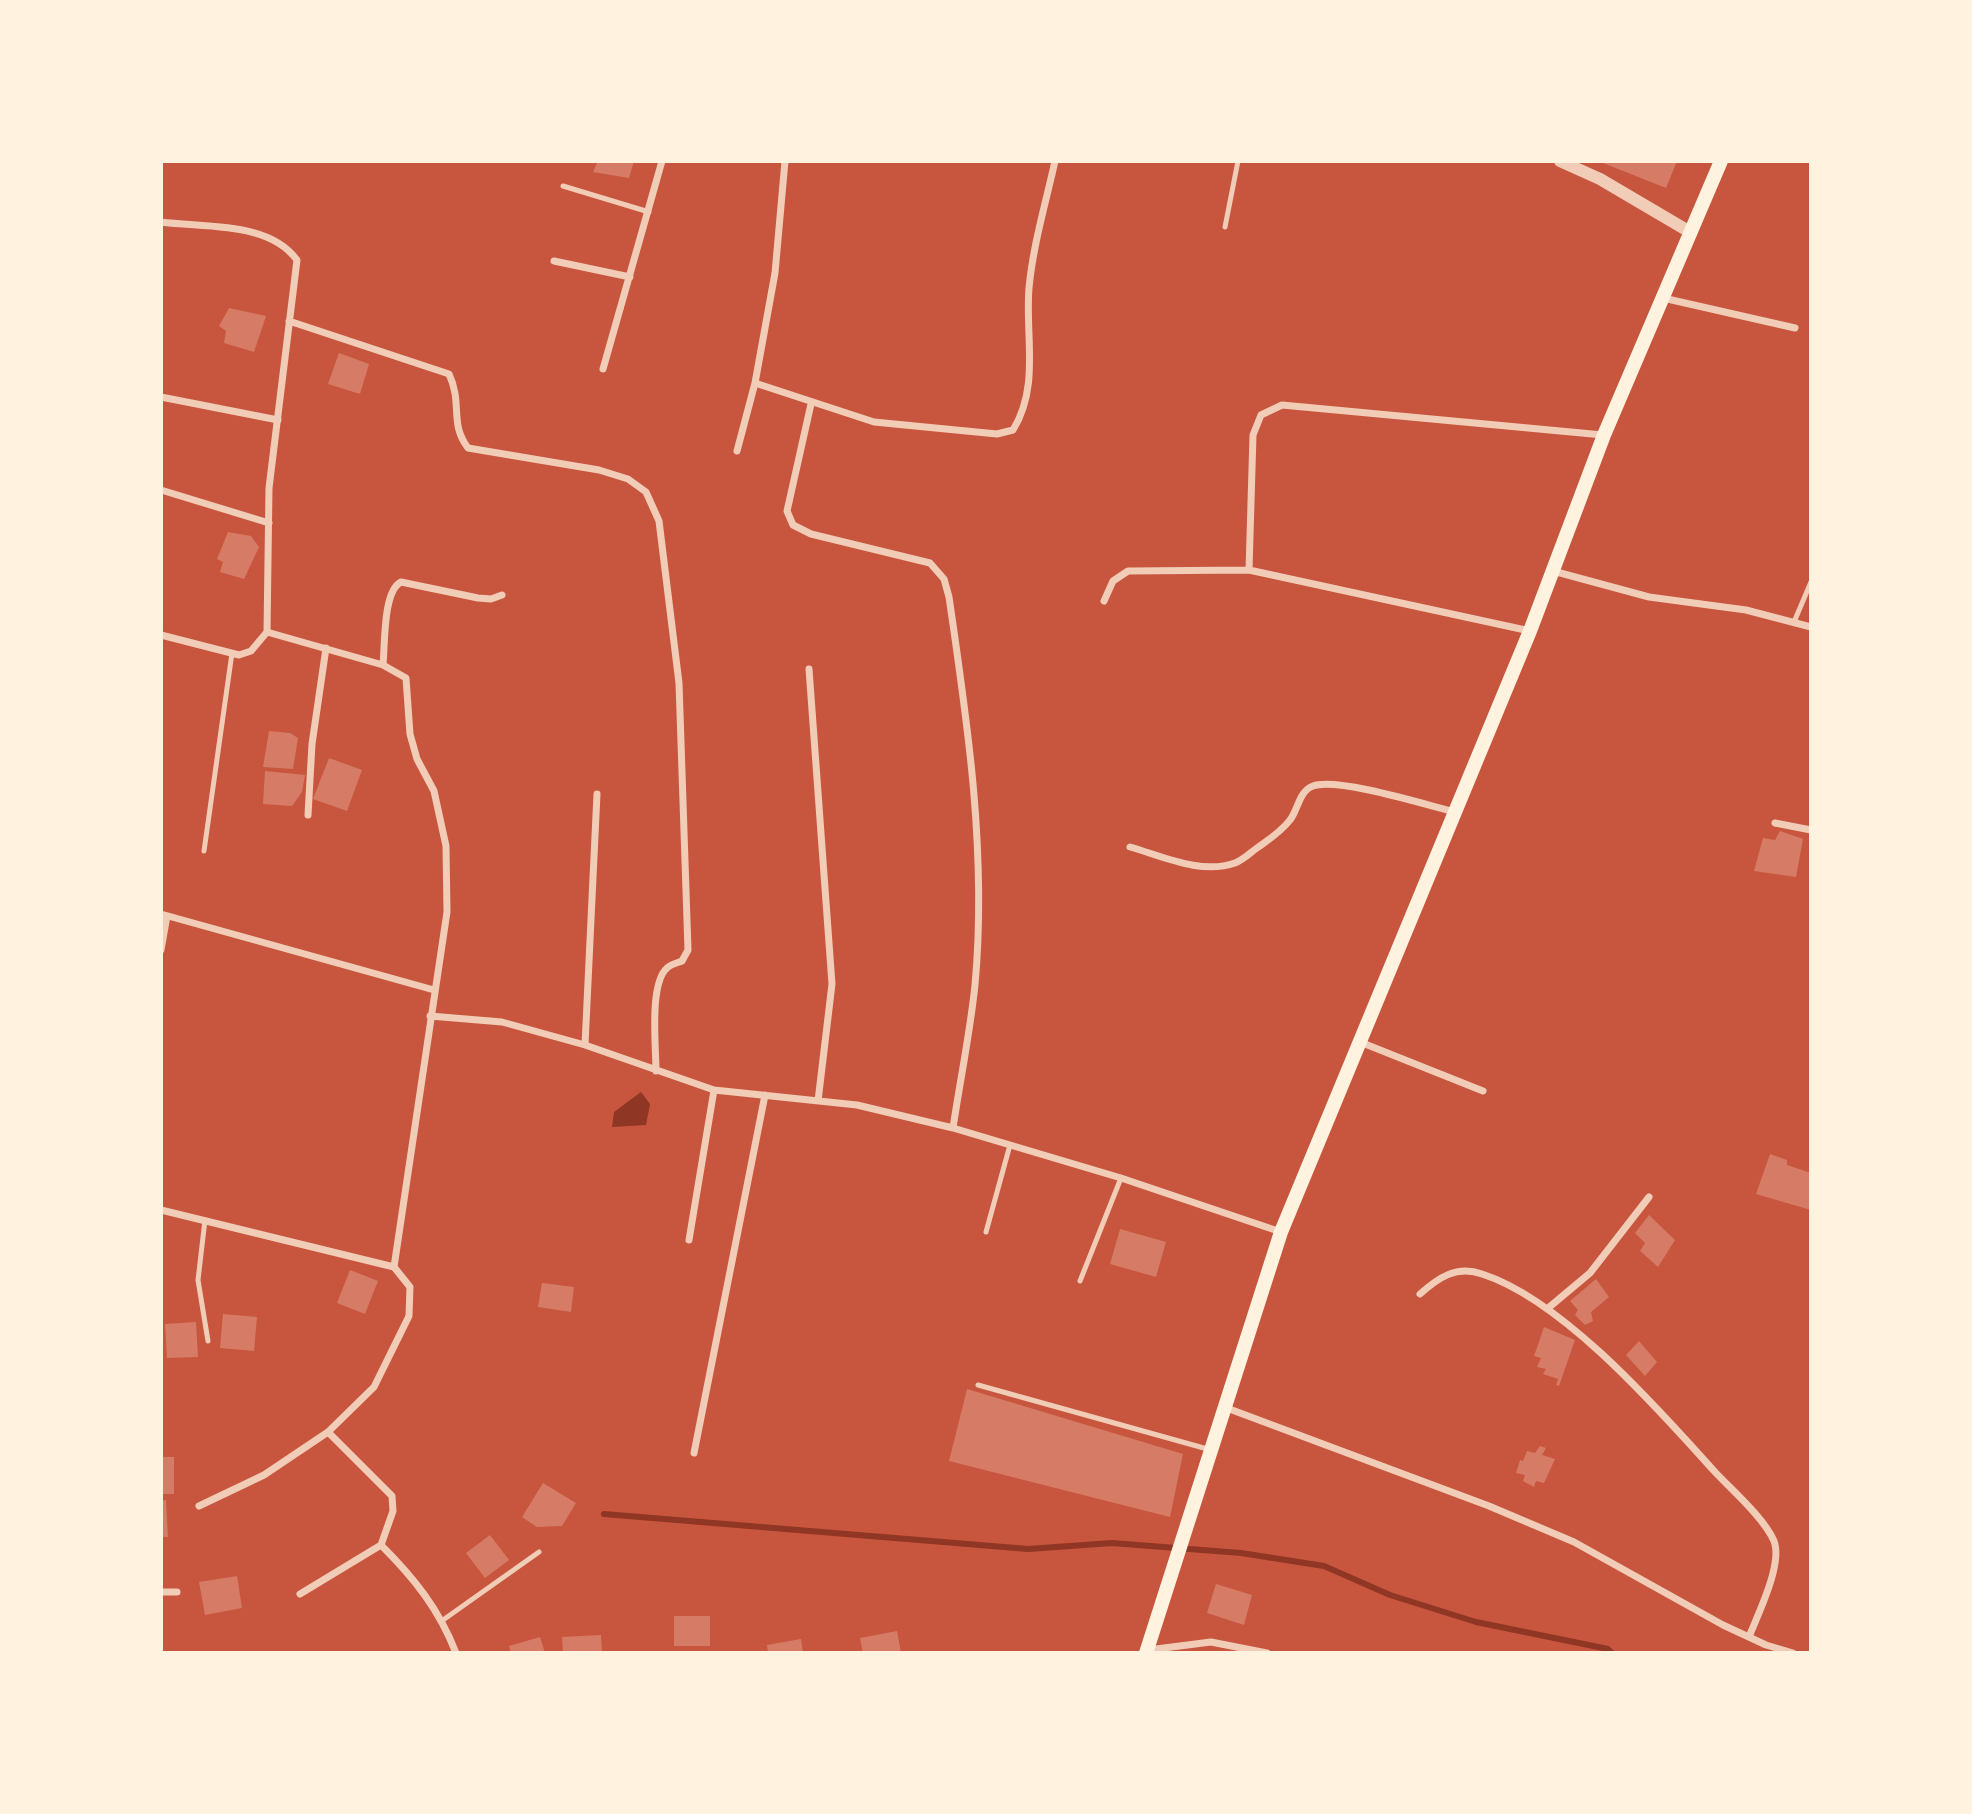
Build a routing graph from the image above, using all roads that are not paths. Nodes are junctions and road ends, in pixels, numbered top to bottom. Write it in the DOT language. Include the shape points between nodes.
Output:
graph roads {
  1 [pos="662,161"];
  2 [pos="785,161"];
  3 [pos="1055,161"];
  4 [pos="1238,161"];
  5 [pos="1560,161"];
  6 [pos="1721,161"];
  7 [pos="563,187"];
  8 [pos="649,212"];
  9 [pos="161,222"];
  10 [pos="1225,227"];
  11 [pos="1690,232"];
  12 [pos="554,261"];
  13 [pos="630,277"];
  14 [pos="1662,298"];
  15 [pos="289,321"];
  16 [pos="1795,328"];
  17 [pos="603,369"];
  18 [pos="755,383"];
  19 [pos="161,397"];
  20 [pos="811,404"];
  21 [pos="278,420"];
  22 [pos="1604,435"];
  23 [pos="737,451"];
  24 [pos="161,490"];
  25 [pos="269,523"];
  26 [pos="1249,570"];
  27 [pos="1553,571"];
  28 [pos="1811,582"];
  29 [pos="502,595"];
  30 [pos="1104,601"];
  31 [pos="1794,622"];
  32 [pos="1811,627"];
  33 [pos="1530,631"];
  34 [pos="267,632"];
  35 [pos="161,635"];
  36 [pos="326,649"];
  37 [pos="232,653"];
  38 [pos="383,664"];
  39 [pos="808,669"];
  40 [pos="597,794"];
  41 [pos="1455,812"];
  42 [pos="308,816"];
  43 [pos="1776,823"];
  44 [pos="1811,830"];
  45 [pos="1130,846"];
  46 [pos="204,851"];
  47 [pos="164,915"];
  48 [pos="161,950"];
  49 [pos="434,990"];
  50 [pos="430,1016"];
  51 [pos="1357,1041"];
  52 [pos="585,1045"];
  53 [pos="656,1071"];
  54 [pos="714,1090"];
  55 [pos="1483,1091"];
  56 [pos="765,1095"];
  57 [pos="818,1101"];
  58 [pos="953,1128"];
  59 [pos="1010,1145"];
  60 [pos="1121,1178"];
  61 [pos="1649,1197"];
  62 [pos="161,1210"];
  63 [pos="205,1220"];
  64 [pos="986,1232"];
  65 [pos="1281,1232"];
  66 [pos="690,1240"];
  67 [pos="394,1267"];
  68 [pos="1080,1281"];
  69 [pos="1420,1294"];
  70 [pos="1547,1310"];
  71 [pos="208,1341"];
  72 [pos="978,1385"];
  73 [pos="1224,1407"];
  74 [pos="328,1432"];
  75 [pos="1211,1450"];
  76 [pos="694,1453"];
  77 [pos="199,1506"];
  78 [pos="381,1545"];
  79 [pos="539,1552"];
  80 [pos="161,1592"];
  81 [pos="177,1592"];
  82 [pos="300,1594"];
  83 [pos="443,1620"];
  84 [pos="1749,1637"];
  85 [pos="1146,1651"];
  86 [pos="456,1653"];
  87 [pos="1267,1653"];
  88 [pos="1793,1653"];
  1 -- 8 [label="street"];
  2 -- 18 [label="street" via="775,273"];
  3 -- 20 [label="street" via="1029,288 1030,381 1023,413 1013,430 998,434 874,422"];
  4 -- 10 [label="lane"];
  5 -- 11 [label="street"];
  6 -- 11 [label="main road"];
  7 -- 8 [label="lane"];
  8 -- 13 [label="street"];
  9 -- 15 [label="street" via="246,231 287,246 297,260"];
  11 -- 14 [label="main road"];
  12 -- 13 [label="street"];
  13 -- 17 [label="street"];
  14 -- 16 [label="street"];
  14 -- 22 [label="main road"];
  15 -- 21 [label="street"];
  15 -- 53 [label="street" via="449,374 457,391 458,434 468,448 599,470 628,479 646,492 659,521 679,683 688,950 682,961 668,966 660,977"];
  18 -- 20 [label="street"];
  18 -- 23 [label="street"];
  19 -- 21 [label="street"];
  20 -- 58 [label="street" via="787,511 793,525 811,534 930,563 944,579 949,597 971,747 978,864 975,985"];
  21 -- 25 [label="street"];
  22 -- 26 [label="street" via="1282,405 1261,415 1253,435"];
  22 -- 27 [label="main road"];
  24 -- 25 [label="street"];
  25 -- 34 [label="street"];
  26 -- 30 [label="street" via="1128,571 1114,581"];
  26 -- 33 [label="street"];
  27 -- 31 [label="street" via="1649,597 1746,610"];
  27 -- 33 [label="main road"];
  28 -- 31 [label="lane"];
  29 -- 38 [label="street" via="478,598 397,584 389,596"];
  31 -- 32 [label="street"];
  33 -- 41 [label="main road"];
  34 -- 36 [label="street"];
  34 -- 37 [label="street" via="251,651"];
  35 -- 37 [label="street"];
  36 -- 38 [label="street"];
  36 -- 42 [label="street"];
  37 -- 46 [label="lane"];
  38 -- 49 [label="street" via="407,678 411,734 433,791 446,846 447,912"];
  39 -- 57 [label="street" via="832,984"];
  40 -- 52 [label="street"];
  41 -- 45 [label="street" via="1325,784 1303,792 1291,819 1276,835 1236,863 1214,867 1187,864"];
  41 -- 51 [label="main road"];
  43 -- 44 [label="street"];
  47 -- 48 [label="street"];
  47 -- 49 [label="street"];
  49 -- 50 [label="street"];
  50 -- 52 [label="street" via="502,1022"];
  50 -- 67 [label="street"];
  51 -- 55 [label="street"];
  51 -- 65 [label="main road"];
  52 -- 53 [label="street"];
  53 -- 54 [label="street"];
  54 -- 56 [label="street"];
  54 -- 66 [label="street"];
  56 -- 57 [label="street"];
  56 -- 76 [label="street"];
  57 -- 58 [label="street" via="857,1105"];
  58 -- 59 [label="street"];
  59 -- 60 [label="street"];
  59 -- 64 [label="lane"];
  60 -- 65 [label="street"];
  60 -- 68 [label="lane"];
  61 -- 70 [label="street" via="1590,1273"];
  62 -- 63 [label="street"];
  63 -- 67 [label="street"];
  63 -- 71 [label="lane" via="198,1280"];
  65 -- 73 [label="main road"];
  67 -- 74 [label="street" via="410,1287 409,1316 374,1387"];
  69 -- 70 [label="street" via="1440,1276 1459,1271 1480,1273"];
  70 -- 84 [label="street" via="1607,1359 1652,1404 1773,1540 1777,1556"];
  72 -- 75 [label="lane"];
  73 -- 75 [label="main road"];
  73 -- 84 [label="street" via="1574,1542"];
  74 -- 77 [label="street" via="264,1475"];
  74 -- 78 [label="street" via="392,1496 393,1511"];
  75 -- 85 [label="main road"];
  78 -- 82 [label="street"];
  78 -- 83 [label="street" via="416,1580"];
  79 -- 83 [label="lane"];
  80 -- 81 [label="street"];
  83 -- 86 [label="street"];
  84 -- 88 [label="street"];
  85 -- 87 [label="street" via="1211,1642"];
}
